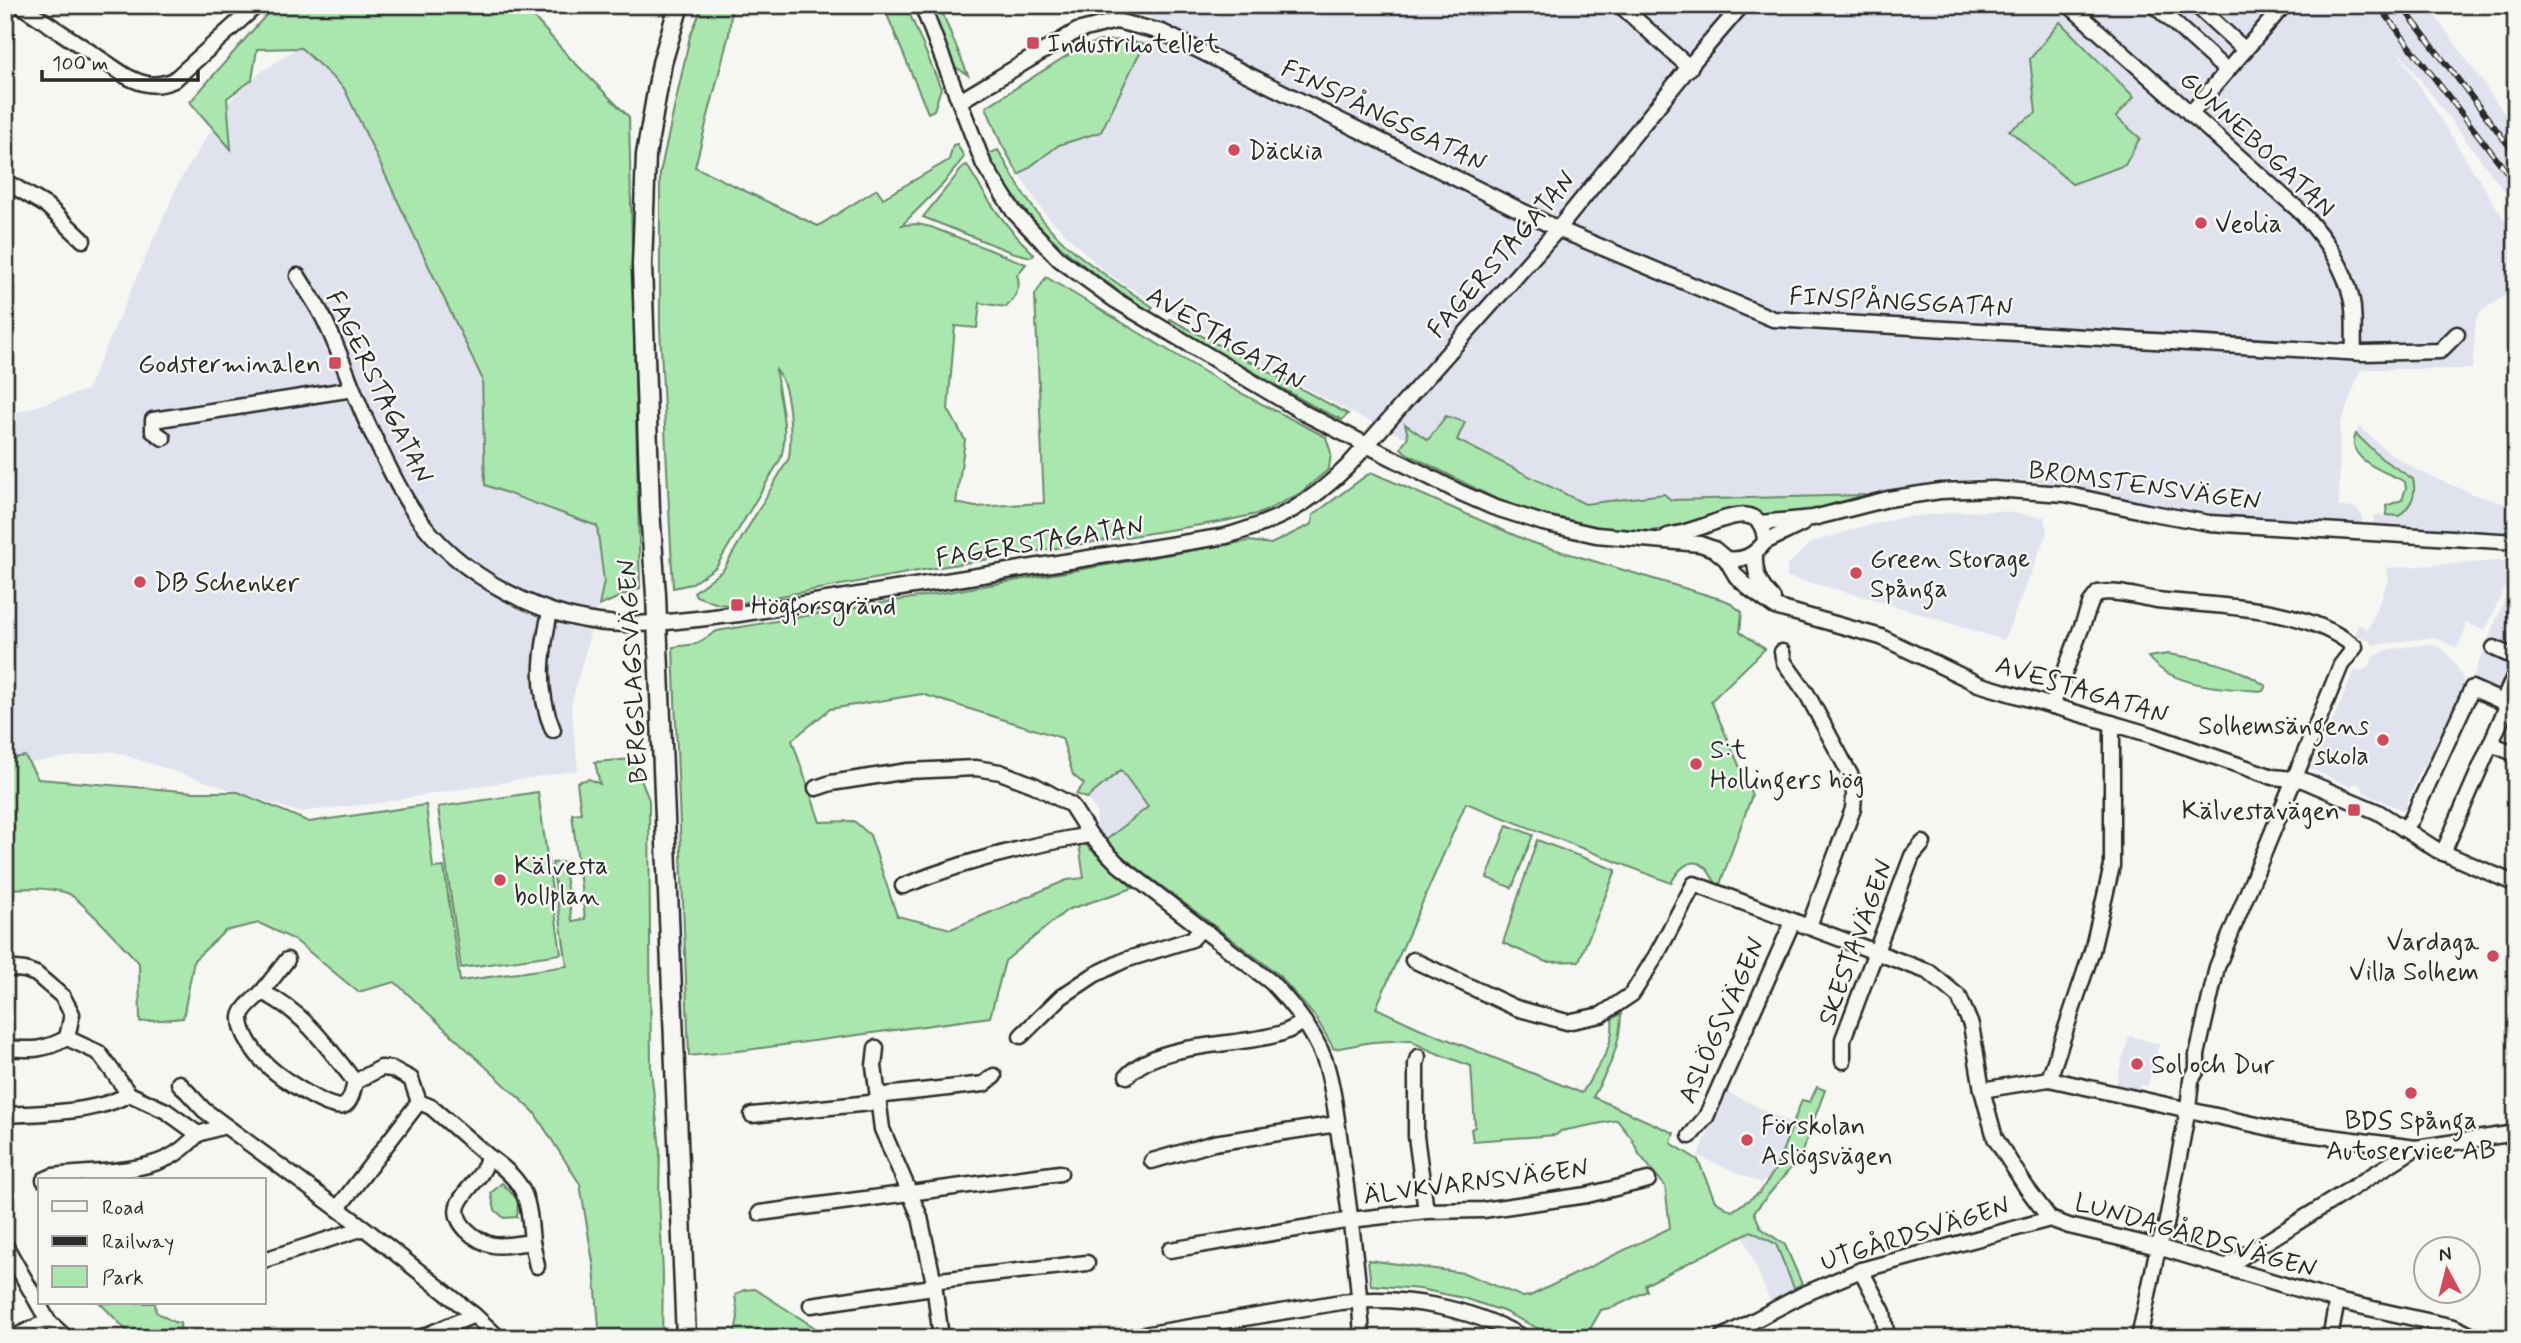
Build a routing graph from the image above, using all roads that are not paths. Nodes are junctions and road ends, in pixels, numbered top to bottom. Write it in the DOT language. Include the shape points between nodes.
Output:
graph roads {
  1 [pos="20,5"];
  2 [pos="257,5"];
  3 [pos="678,5"];
  4 [pos="922,5"];
  5 [pos="1620,5"];
  6 [pos="1742,5"];
  7 [pos="2069,5"];
  8 [pos="2154,5"];
  9 [pos="2284,5"];
  10 [pos="2197,6"];
  11 [pos="2245,50"];
  12 [pos="1689,68"];
  13 [pos="2227,71"];
  14 [pos="960,101"];
  15 [pos="2190,114"];
  16 [pos="5,181"];
  17 [pos="1558,229"];
  18 [pos="83,240"];
  19 [pos="298,276"];
  20 [pos="2457,334"];
  21 [pos="2354,351"];
  22 [pos="353,388"];
  23 [pos="163,438"];
  24 [pos="1367,445"];
  25 [pos="1812,518"];
  26 [pos="1717,520"];
  27 [pos="1760,523"];
  28 [pos="1649,539"];
  29 [pos="2516,542"];
  30 [pos="1760,548"];
  31 [pos="1714,549"];
  32 [pos="1726,559"];
  33 [pos="1786,609"];
  34 [pos="550,612"];
  35 [pos="657,622"];
  36 [pos="2494,648"];
  37 [pos="1782,652"];
  38 [pos="2516,658"];
  39 [pos="2516,672"];
  40 [pos="2509,704"];
  41 [pos="2052,706"];
  42 [pos="2112,723"];
  43 [pos="553,730"];
  44 [pos="2491,744"];
  45 [pos="2516,754"];
  46 [pos="2294,778"];
  47 [pos="816,788"];
  48 [pos="2404,829"];
  49 [pos="1090,835"];
  50 [pos="1923,843"];
  51 [pos="2443,853"];
  52 [pos="2516,884"];
  53 [pos="903,887"];
  54 [pos="1793,921"];
  55 [pos="1809,926"];
  56 [pos="1201,929"];
  57 [pos="1877,954"];
  58 [pos="287,960"];
  59 [pos="1413,960"];
  60 [pos="5,968"];
  61 [pos="262,992"];
  62 [pos="1304,1022"];
  63 [pos="1021,1036"];
  64 [pos="67,1038"];
  65 [pos="5,1048"];
  66 [pos="876,1048"];
  67 [pos="1418,1057"];
  68 [pos="1843,1061"];
  69 [pos="995,1076"];
  70 [pos="1127,1076"];
  71 [pos="2049,1079"];
  72 [pos="355,1082"];
  73 [pos="179,1083"];
  74 [pos="1982,1090"];
  75 [pos="129,1094"];
  76 [pos="878,1099"];
  77 [pos="419,1102"];
  78 [pos="2188,1109"];
  79 [pos="5,1115"];
  80 [pos="752,1115"];
  81 [pos="1337,1124"];
  82 [pos="225,1126"];
  83 [pos="2516,1133"];
  84 [pos="198,1134"];
  85 [pos="1690,1136"];
  86 [pos="2416,1148"];
  87 [pos="488,1156"];
  88 [pos="1152,1161"];
  89 [pos="1060,1173"];
  90 [pos="48,1178"];
  91 [pos="1648,1180"];
  92 [pos="909,1192"];
  93 [pos="338,1209"];
  94 [pos="1426,1211"];
  95 [pos="760,1213"];
  96 [pos="2050,1219"];
  97 [pos="1351,1220"];
  98 [pos="364,1228"];
  99 [pos="533,1242"];
  100 [pos="5,1245"];
  101 [pos="2158,1247"];
  102 [pos="1170,1250"];
  103 [pos="266,1259"];
  104 [pos="1087,1262"];
  105 [pos="537,1266"];
  106 [pos="2226,1267"];
  107 [pos="1861,1270"];
  108 [pos="934,1283"];
  109 [pos="1360,1300"];
  110 [pos="2337,1301"];
  111 [pos="38,1303"];
  112 [pos="38,1304"];
  113 [pos="811,1305"];
  114 [pos="474,1315"];
  115 [pos="48,1321"];
  116 [pos="12,1338"];
  117 [pos="66,1338"];
  118 [pos="420,1338"];
  119 [pos="499,1338"];
  120 [pos="686,1338"];
  121 [pos="941,1338"];
  122 [pos="1125,1338"];
  123 [pos="1362,1338"];
  124 [pos="1524,1338"];
  125 [pos="1721,1338"];
  126 [pos="1887,1338"];
  127 [pos="2139,1338"];
  128 [pos="2330,1338"];
  129 [pos="2478,1338"];
  1 -- 2 [label="street" via="126,76 162,86"];
  3 -- 35 [label="main road, BERGSLAGSVÄGEN" via="662,63 646,155 642,265"];
  4 -- 14 [label="street, AVESTAGATAN"];
  5 -- 12 [label="street"];
  6 -- 12 [label="street, FAGERSTAGATAN"];
  7 -- 15 [label="street, GUNNEBOGATAN"];
  8 -- 13 [label="street"];
  9 -- 11 [label="street"];
  10 -- 11 [label="street"];
  11 -- 13 [label="street"];
  12 -- 17 [label="street, FAGERSTAGATAN"];
  13 -- 15 [label="street"];
  14 -- 17 [label="street, FINSPÅNGSGATAN" via="1077,32 1116,21 1154,28"];
  14 -- 24 [label="street, AVESTAGATAN" via="977,154 1014,212 1059,259 1115,300 1306,414"];
  15 -- 21 [label="street, GUNNEBOGATAN" via="2325,238 2344,274 2352,302"];
  16 -- 18 [label="street" via="47,206"];
  17 -- 21 [label="street, FINSPÅNGSGATAN" via="1773,318"];
  17 -- 24 [label="street, FAGERSTAGATAN"];
  19 -- 22 [label="street, FAGERSTAGATAN" via="325,321"];
  20 -- 21 [label="street, FINSPÅNGSGATAN" via="2440,351"];
  22 -- 23 [label="street" via="153,420 153,431"];
  22 -- 34 [label="street, FAGERSTAGATAN" via="412,509 440,542 479,577"];
  24 -- 28 [label="street, AVESTAGATAN" via="1461,493 1518,515 1595,535"];
  24 -- 35 [label="street, FAGERSTAGATAN" via="1297,509 1226,536 739,614"];
  25 -- 27 [label="street, BROMSTENSVÄGEN"];
  25 -- 29 [label="street, BROMSTENSVÄGEN" via="1888,499 1993,489 2065,494 2209,523"];
  25 -- 30 [label="street, BROMSTENSVÄGEN"];
  26 -- 27 [label="street, AVESTAGATAN" via="1739,514"];
  26 -- 28 [label="street, AVESTAGATAN"];
  26 -- 31 [label="street" via="1711,539"];
  27 -- 30 [label="street, AVESTAGATAN" via="1764,532"];
  28 -- 31 [label="street, AVESTAGATAN"];
  30 -- 32 [label="street" via="1746,558"];
  30 -- 33 [label="street, AVESTAGATAN" via="1755,567 1758,580"];
  31 -- 32 [label="street, AVESTAGATAN"];
  32 -- 33 [label="street, AVESTAGATAN" via="1750,589"];
  33 -- 41 [label="street, AVESTAGATAN" via="1881,638 1978,684"];
  34 -- 35 [label="street, FAGERSTAGATAN" via="583,620"];
  34 -- 43 [label="street" via="541,676"];
  35 -- 120 [label="main road, BERGSLAGSVÄGEN"];
  36 -- 38 [label="street"];
  37 -- 55 [label="street" via="1852,778 1854,794 1853,809"];
  39 -- 40 [label="street"];
  40 -- 44 [label="street"];
  40 -- 48 [label="street" via="2472,688"];
  41 -- 42 [label="street, AVESTAGATAN"];
  41 -- 46 [label="street" via="2098,593 2288,615 2340,634 2355,647 2340,665"];
  42 -- 46 [label="street, AVESTAGATAN" via="2273,777"];
  42 -- 71 [label="street" via="2112,866 2092,951"];
  44 -- 45 [label="street"];
  44 -- 51 [label="street"];
  46 -- 48 [label="street, AVESTAGATAN" via="2378,812"];
  46 -- 78 [label="street" via="2217,967"];
  47 -- 49 [label="street, ÄLVKVARNSVÄGEN" via="908,771 976,768 1000,772 1071,805"];
  48 -- 51 [label="street, AVESTAGATAN"];
  49 -- 53 [label="street" via="1006,850"];
  49 -- 56 [label="street, ÄLVKVARNSVÄGEN" via="1119,865"];
  50 -- 57 [label="street, SKESTAVÄGEN" via="1912,856"];
  51 -- 52 [label="street, AVESTAGATAN"];
  54 -- 55 [label="street, LUNDAGÅRDSVÄGEN"];
  54 -- 59 [label="street, LUNDAGÅRDSVÄGEN" via="1694,884 1632,993 1601,1015 1567,1022 1516,1008"];
  54 -- 85 [label="street, ASLÖGSVÄGEN" via="1706,1117"];
  55 -- 57 [label="street, LUNDAGÅRDSVÄGEN"];
  56 -- 62 [label="street, ÄLVKVARNSVÄGEN" via="1271,982"];
  56 -- 63 [label="street" via="1192,939 1094,975 1061,997"];
  57 -- 68 [label="street, SKESTAVÄGEN" via="1843,1039"];
  57 -- 74 [label="street, LUNDAGÅRDSVÄGEN" via="1929,972 1959,997 1970,1026"];
  58 -- 61 [label="street"];
  60 -- 64 [label="street" via="37,974 64,997 72,1014"];
  61 -- 72 [label="street" via="289,1006 312,1027"];
  61 -- 72 [label="street" via="241,1018 251,1046 268,1066 336,1107 346,1105"];
  62 -- 70 [label="street" via="1281,1034 1182,1050 1137,1066"];
  62 -- 81 [label="street, ÄLVKVARNSVÄGEN" via="1324,1060"];
  64 -- 65 [label="street" via="34,1051"];
  64 -- 75 [label="street" via="99,1053"];
  66 -- 76 [label="street"];
  67 -- 94 [label="street" via="1416,1136"];
  69 -- 76 [label="street" via="984,1084"];
  71 -- 74 [label="street"];
  71 -- 78 [label="street"];
  72 -- 77 [label="street" via="381,1068 392,1069 411,1079"];
  73 -- 82 [label="street"];
  74 -- 96 [label="street, LUNDAGÅRDSVÄGEN" via="1995,1138"];
  75 -- 79 [label="street" via="116,1102 58,1112"];
  75 -- 84 [label="street" via="166,1111"];
  76 -- 80 [label="street"];
  76 -- 92 [label="street" via="886,1142"];
  77 -- 87 [label="street"];
  77 -- 93 [label="street"];
  78 -- 86 [label="street" via="2284,1131"];
  78 -- 101 [label="street"];
  81 -- 88 [label="street" via="1214,1143"];
  81 -- 97 [label="street, ÄLVKVARNSVÄGEN"];
  82 -- 84 [label="street"];
  82 -- 93 [label="street"];
  83 -- 86 [label="street"];
  84 -- 90 [label="street" via="167,1159"];
  86 -- 106 [label="street"];
  87 -- 99 [label="street" via="515,1177 524,1193"];
  87 -- 99 [label="street" via="486,1166 458,1205 456,1213 462,1225 477,1239 494,1245"];
  89 -- 92 [label="street"];
  91 -- 94 [label="street, ÄLVKVARNSVÄGEN" via="1587,1195 1483,1210"];
  92 -- 95 [label="street"];
  92 -- 108 [label="street" via="920,1217"];
  93 -- 98 [label="street"];
  94 -- 97 [label="street, ÄLVKVARNSVÄGEN"];
  96 -- 101 [label="street, LUNDAGÅRDSVÄGEN"];
  96 -- 107 [label="street, UTGÅRDSVÄGEN"];
  97 -- 102 [label="street, ÄLVKVARNSVÄGEN"];
  97 -- 109 [label="street, ÄLVKVARNSVÄGEN"];
  98 -- 103 [label="street"];
  98 -- 114 [label="street"];
  99 -- 105 [label="street"];
  100 -- 111 [label="street"];
  101 -- 106 [label="street, LUNDAGÅRDSVÄGEN"];
  101 -- 127 [label="street"];
  104 -- 108 [label="street"];
  106 -- 110 [label="street, LUNDAGÅRDSVÄGEN"];
  107 -- 125 [label="street, UTGÅRDSVÄGEN"];
  107 -- 126 [label="street" via="1883,1312"];
  108 -- 113 [label="street" via="926,1288"];
  108 -- 121 [label="street"];
  109 -- 122 [label="street"];
  109 -- 123 [label="street, ÄLVKVARNSVÄGEN"];
  109 -- 124 [label="street" via="1443,1308"];
  110 -- 128 [label="street"];
  110 -- 129 [label="street, LUNDAGÅRDSVÄGEN" via="2454,1327"];
  112 -- 115 [label="street"];
  114 -- 118 [label="street"];
  114 -- 119 [label="street"];
  115 -- 116 [label="street"];
  115 -- 117 [label="street"];
}
